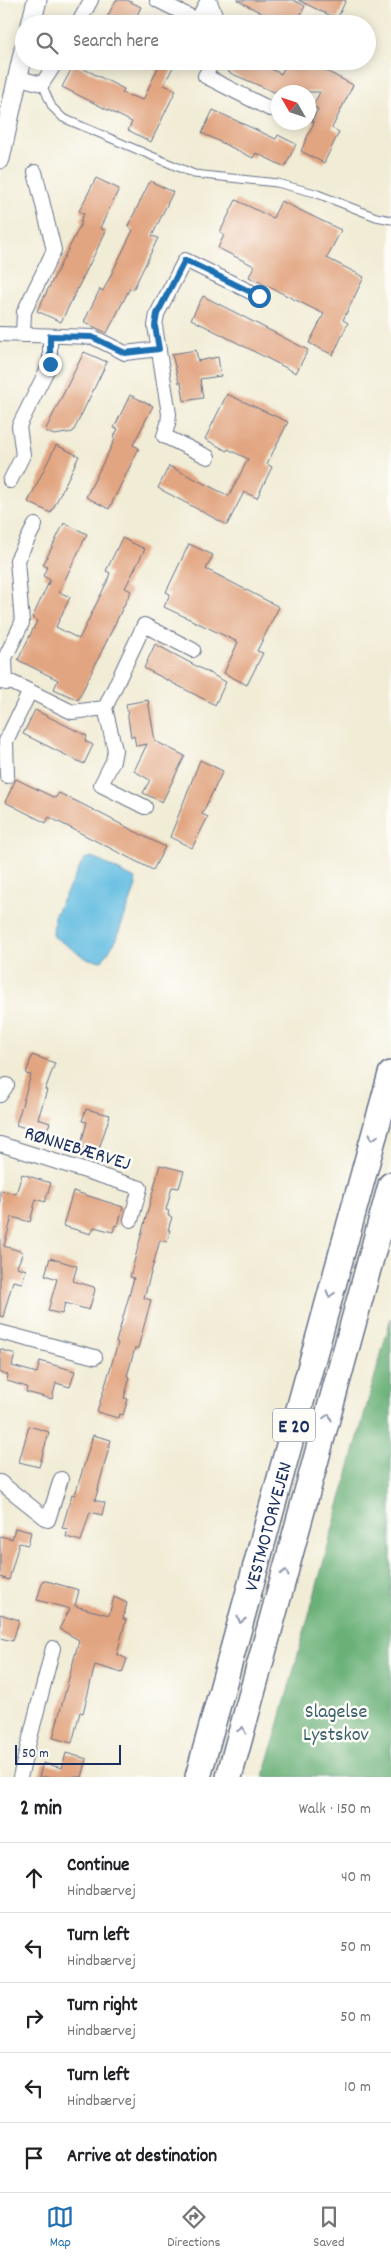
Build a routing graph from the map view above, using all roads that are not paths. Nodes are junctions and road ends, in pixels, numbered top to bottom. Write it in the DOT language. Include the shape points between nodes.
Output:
graph roads {
  1 [pos="38,0"];
  2 [pos="91,0"];
  3 [pos="158,0"];
  4 [pos="208,0"];
  5 [pos="34,15"];
  6 [pos="83,15"];
  7 [pos="187,15"];
  8 [pos="200,15"];
  9 [pos="215,15"];
  10 [pos="18,70"];
  11 [pos="51,70"];
  12 [pos="208,70"];
  13 [pos="16,77"];
  14 [pos="42,84"];
  15 [pos="270,109"];
  16 [pos="0,159"];
  17 [pos="35,172"];
  18 [pos="391,220"];
  19 [pos="259,296"];
  20 [pos="0,334"];
  21 [pos="23,335"];
  22 [pos="50,336"];
  23 [pos="159,349"];
  24 [pos="208,457"];
  25 [pos="10,481"];
  26 [pos="35,525"];
  27 [pos="194,650"];
  28 [pos="3,682"];
  29 [pos="30,691"];
  30 [pos="106,708"];
  31 [pos="7,776"];
  32 [pos="144,807"];
  33 [pos="391,1074"];
  34 [pos="0,1144"];
  35 [pos="391,1185"];
  36 [pos="131,1220"];
  37 [pos="0,1332"];
  38 [pos="95,1357"];
  39 [pos="61,1479"];
  40 [pos="0,1482"];
  41 [pos="53,1648"];
  42 [pos="20,1777"];
  43 [pos="198,1777"];
  44 [pos="229,1777"];
  1 -- 5 [label="main road"];
  2 -- 6 [label="street"];
  3 -- 7 [label="street"];
  4 -- 8 [label="street"];
  4 -- 9 [label="street"];
  10 -- 13 [label="main road"];
  11 -- 14 [label="street"];
  12 -- 15 [label="street" via="205,76"];
  13 -- 14 [label="street"];
  13 -- 16 [label="main road"];
  14 -- 18 [label="lane" via="52,107 63,118 194,174 277,183"];
  17 -- 21 [label="street" via="54,250 24,312"];
  19 -- 23 [label="street" via="185,260 157,314 155,326"];
  20 -- 21 [label="street"];
  21 -- 22 [label="street"];
  22 -- 23 [label="street" via="92,337 125,353"];
  22 -- 25 [label="street" via="50,364 19,426 23,455"];
  23 -- 24 [label="street" via="169,414 164,436"];
  26 -- 28 [label="street" via="18,560 22,622 5,658"];
  27 -- 30 [label="street" via="144,625"];
  28 -- 29 [label="street"];
  29 -- 30 [label="street" via="72,712"];
  29 -- 31 [label="street" via="6,741"];
  30 -- 32 [label="street" via="115,750 101,785"];
  33 -- 43 [label="highway, VESTMOTORVEJEN / E 20, one-way"];
  34 -- 36 [label="street, RØNNEBÆRVEJ" via="140,1188"];
  44 -- 35 [label="highway, VESTMOTORVEJEN / E 20, one-way"];
  37 -- 38 [label="street"];
  39 -- 40 [label="street" via="48,1520"];
  41 -- 42 [label="street"];
}
